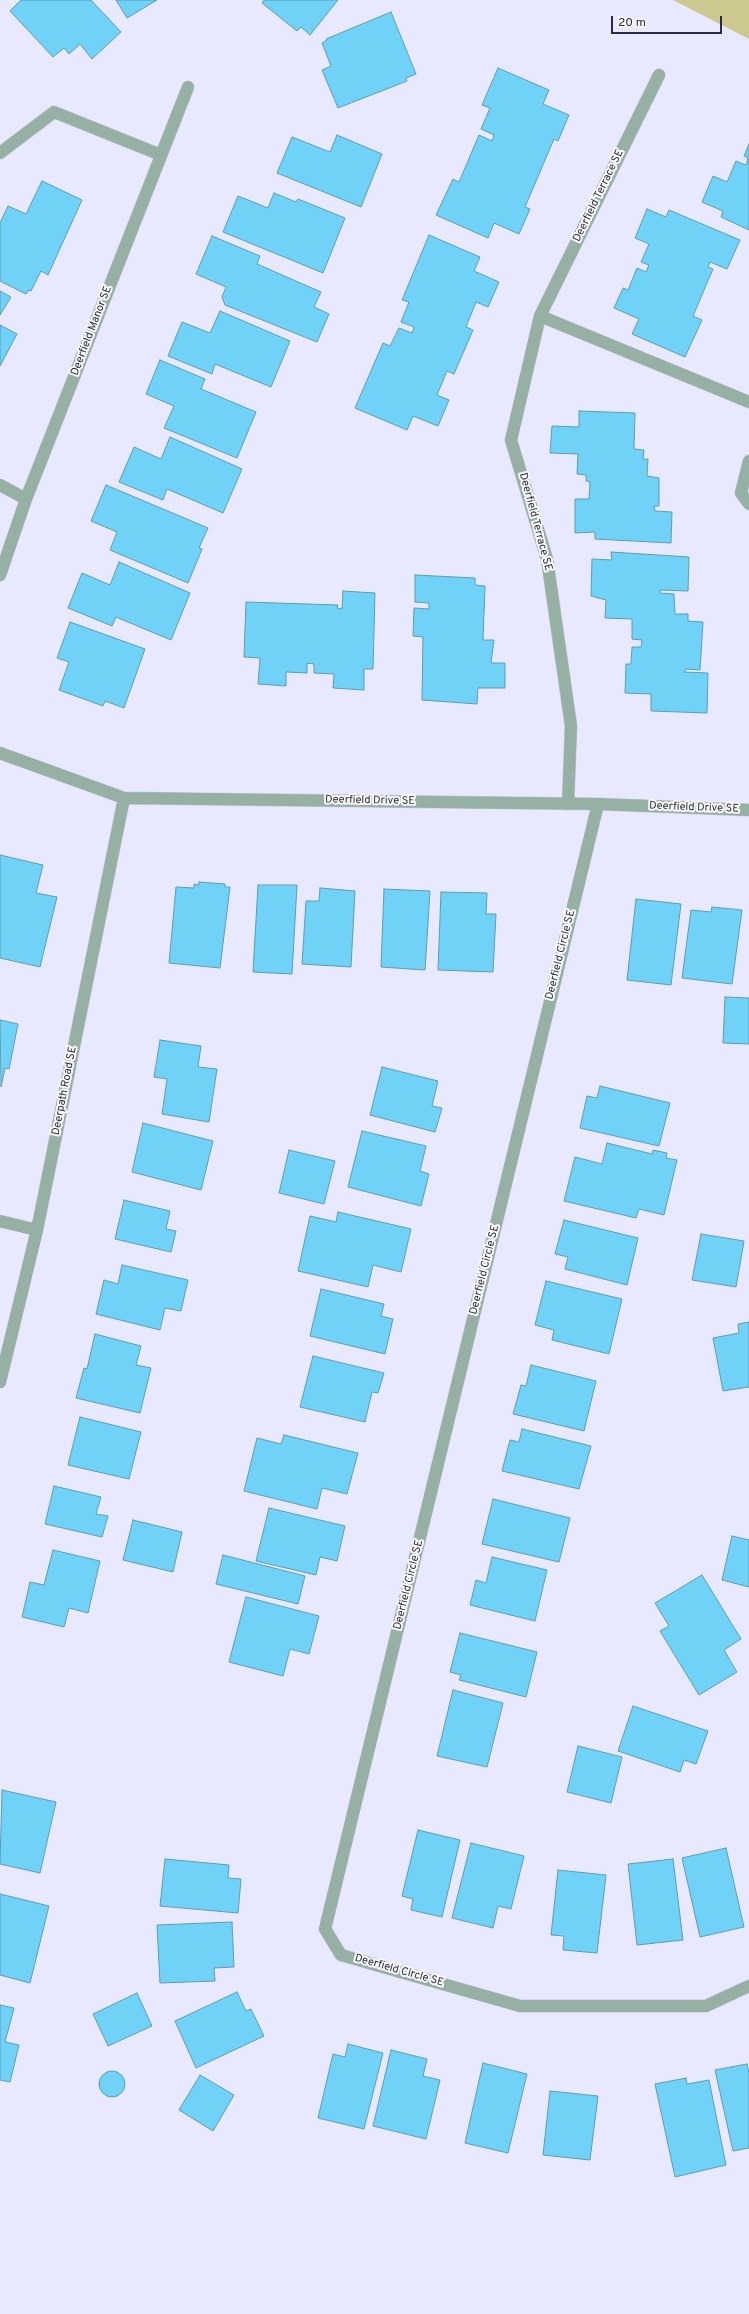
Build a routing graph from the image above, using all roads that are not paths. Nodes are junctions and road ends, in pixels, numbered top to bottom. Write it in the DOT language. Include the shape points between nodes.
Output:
graph roads {
  1 [pos="659,75"];
  2 [pos="188,87"];
  3 [pos="0,153"];
  4 [pos="161,155"];
  5 [pos="540,316"];
  6 [pos="749,402"];
  7 [pos="749,461"];
  8 [pos="0,485"];
  9 [pos="26,499"];
  10 [pos="749,504"];
  11 [pos="0,576"];
  12 [pos="0,753"];
  13 [pos="124,798"];
  14 [pos="568,804"];
  15 [pos="598,804"];
  16 [pos="749,810"];
  17 [pos="0,1221"];
  18 [pos="37,1230"];
  19 [pos="0,1382"];
  20 [pos="749,1986"];
  1 -- 5 [label="street, Deerfield Terrace SE"];
  2 -- 4 [label="street, Deerfield Manor SE"];
  3 -- 4 [label="street" via="54,112"];
  4 -- 9 [label="street, Deerfield Manor SE"];
  5 -- 6 [label="street"];
  5 -- 14 [label="street, Deerfield Terrace SE" via="511,440 547,558 571,726"];
  7 -- 10 [label="street" via="741,493"];
  8 -- 9 [label="street"];
  9 -- 11 [label="street, Deerfield Manor SE"];
  12 -- 13 [label="street, Deerfield Drive SE"];
  13 -- 14 [label="street, Deerfield Drive SE"];
  13 -- 18 [label="street, Deerpath Road SE"];
  14 -- 15 [label="street, Deerfield Drive SE"];
  15 -- 16 [label="street, Deerfield Drive SE"];
  15 -- 20 [label="street, Deerfield Circle SE" via="325,1929 341,1955 520,2006 706,2006"];
  17 -- 18 [label="street"];
  18 -- 19 [label="street, Deerpath Road SE"];
}
